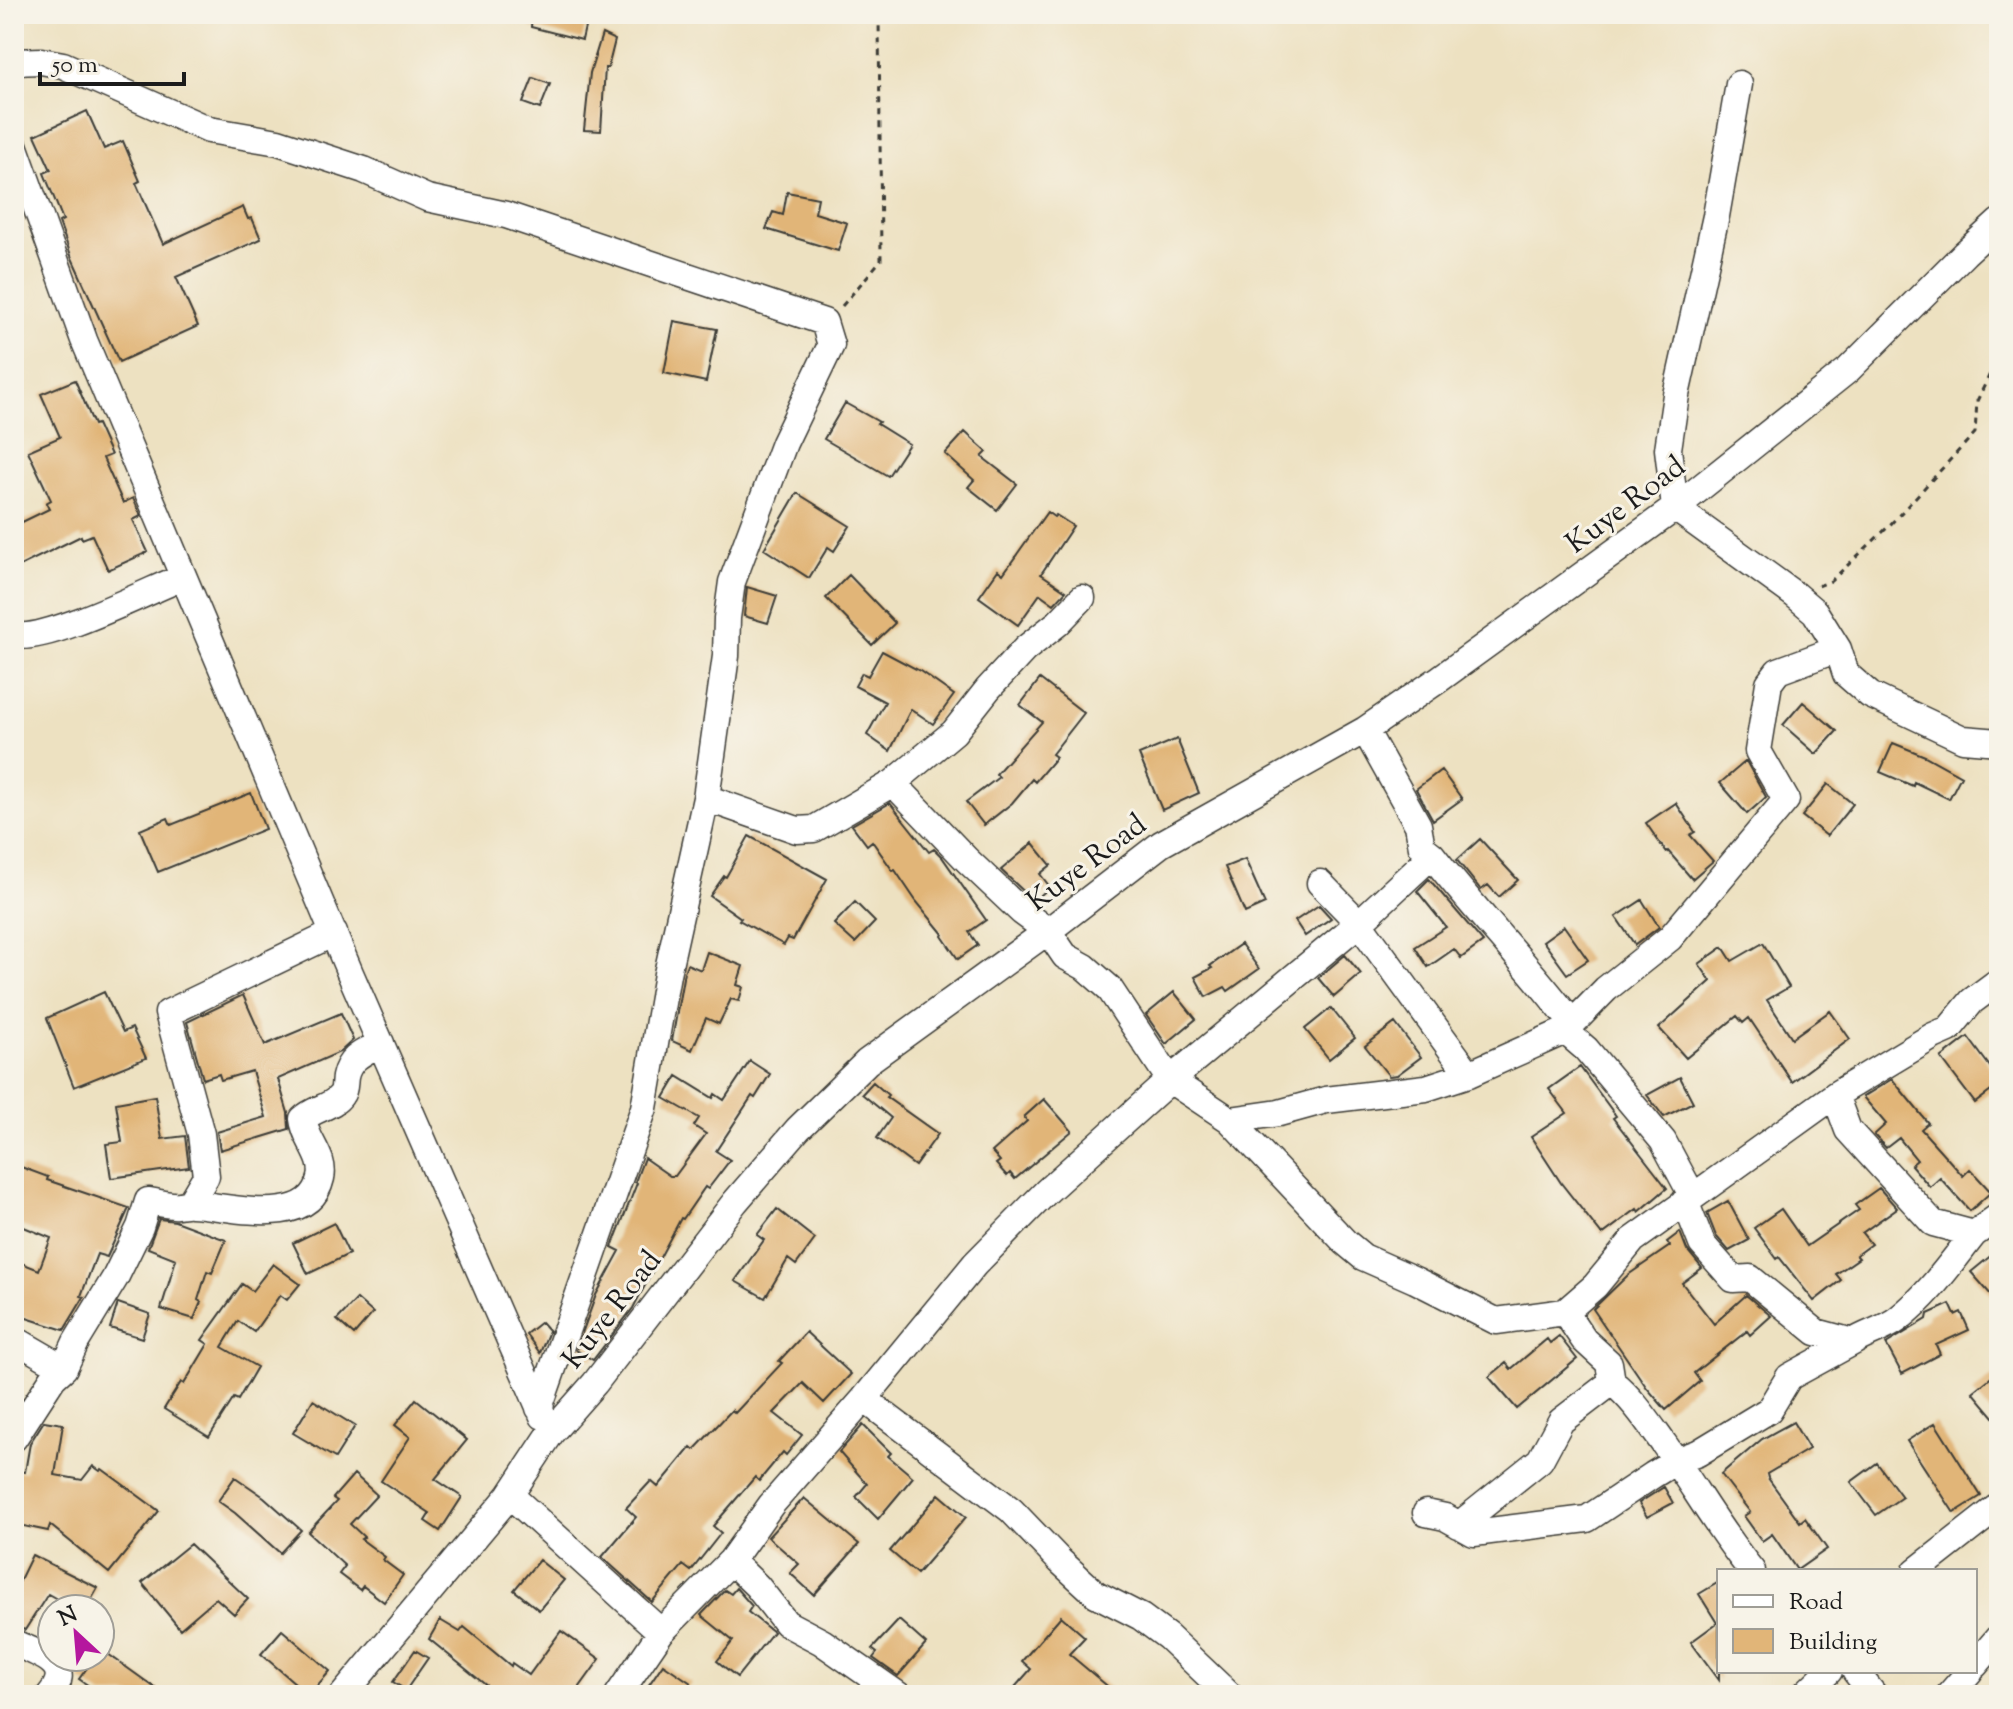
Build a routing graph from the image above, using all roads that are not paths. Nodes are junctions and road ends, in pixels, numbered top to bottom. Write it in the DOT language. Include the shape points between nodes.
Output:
graph roads {
  1 [pos="14,62"];
  2 [pos="1739,84"];
  3 [pos="14,145"];
  4 [pos="1999,222"];
  5 [pos="1675,508"];
  6 [pos="183,577"];
  7 [pos="1082,598"];
  8 [pos="14,635"];
  9 [pos="1838,649"];
  10 [pos="1365,730"];
  11 [pos="1999,742"];
  12 [pos="893,783"];
  13 [pos="706,798"];
  14 [pos="1432,855"];
  15 [pos="1320,883"];
  16 [pos="1359,923"];
  17 [pos="1048,931"];
  18 [pos="334,933"];
  19 [pos="1999,981"];
  20 [pos="1569,1027"];
  21 [pos="381,1043"];
  22 [pos="1469,1074"];
  23 [pos="1170,1080"];
  24 [pos="1835,1095"];
  25 [pos="1230,1120"];
  26 [pos="1689,1198"];
  27 [pos="190,1203"];
  28 [pos="1999,1216"];
  29 [pos="1974,1234"];
  30 [pos="1565,1312"];
  31 [pos="14,1339"];
  32 [pos="1853,1342"];
  33 [pos="64,1368"];
  34 [pos="1612,1382"];
  35 [pos="864,1399"];
  36 [pos="539,1408"];
  37 [pos="551,1433"];
  38 [pos="14,1438"];
  39 [pos="1676,1461"];
  40 [pos="510,1495"];
  41 [pos="1999,1506"];
  42 [pos="1426,1513"];
  43 [pos="1459,1525"];
  44 [pos="731,1561"];
  45 [pos="1750,1569"];
  46 [pos="1919,1569"];
  47 [pos="661,1632"];
  48 [pos="1999,1637"];
  49 [pos="14,1643"];
  50 [pos="1977,1663"];
  51 [pos="1827,1673"];
  52 [pos="1857,1673"];
  53 [pos="1968,1673"];
  54 [pos="50,1695"];
  55 [pos="343,1695"];
  56 [pos="618,1695"];
  57 [pos="898,1695"];
  58 [pos="1229,1695"];
  59 [pos="1804,1695"];
  60 [pos="1874,1695"];
  61 [pos="1949,1695"];
  1 -- 13 [label="street" via="63,65 209,130 278,142 364,170 427,198 506,215 824,322 831,345 784,443 732,582"];
  2 -- 5 [label="street" via="1674,409 1668,449"];
  3 -- 6 [label="street" via="84,340"];
  4 -- 5 [label="street, Kuye Road" via="1848,370"];
  5 -- 9 [label="street" via="1815,612"];
  5 -- 10 [label="street, Kuye Road"];
  6 -- 8 [label="street" via="47,633"];
  6 -- 18 [label="street"];
  7 -- 12 [label="street" via="1025,649 954,732"];
  9 -- 11 [label="street" via="1846,674 1870,695 1963,739"];
  9 -- 20 [label="street" via="1778,671 1769,683 1758,751 1786,800 1670,938 1606,989"];
  10 -- 14 [label="street" via="1418,825 1422,847"];
  10 -- 17 [label="street, Kuye Road" via="1161,844"];
  12 -- 13 [label="street" via="814,829 797,830"];
  12 -- 17 [label="street" via="967,860"];
  13 -- 36 [label="street" via="644,1108"];
  14 -- 16 [label="street"];
  14 -- 20 [label="street" via="1535,974"];
  15 -- 16 [label="street"];
  16 -- 22 [label="street"];
  16 -- 23 [label="street"];
  17 -- 23 [label="street" via="1065,956 1109,988"];
  17 -- 37 [label="street, Kuye Road" via="867,1062 798,1129"];
  18 -- 21 [label="street"];
  18 -- 27 [label="street" via="168,1013 201,1134 206,1176"];
  19 -- 24 [label="street" via="1972,1001 1949,1029"];
  20 -- 22 [label="street"];
  20 -- 26 [label="street" via="1663,1141"];
  21 -- 27 [label="street" via="349,1065 339,1099 303,1119 322,1164 314,1193 301,1204 269,1212"];
  21 -- 36 [label="street"];
  22 -- 25 [label="street" via="1426,1088 1326,1100"];
  23 -- 25 [label="street"];
  23 -- 35 [label="street" via="975,1264"];
  24 -- 26 [label="street"];
  24 -- 29 [label="street" via="1848,1130 1933,1223"];
  25 -- 30 [label="street" via="1363,1257 1496,1321"];
  26 -- 30 [label="street" via="1633,1240"];
  26 -- 32 [label="street" via="1702,1244 1733,1279 1750,1278 1816,1332"];
  27 -- 33 [label="street" via="148,1201 115,1278"];
  28 -- 29 [label="street"];
  29 -- 32 [label="street" via="1927,1294 1895,1322"];
  30 -- 34 [label="street" via="1609,1363"];
  31 -- 33 [label="street"];
  32 -- 39 [label="street" via="1789,1377 1769,1410"];
  33 -- 38 [label="street"];
  34 -- 39 [label="street"];
  34 -- 43 [label="street" via="1561,1421 1540,1460"];
  35 -- 44 [label="street" via="771,1505"];
  35 -- 58 [label="street" via="1011,1510 1096,1594 1168,1637"];
  36 -- 37 [label="street"];
  37 -- 40 [label="street, Kuye Road"];
  39 -- 43 [label="street" via="1587,1519 1474,1533"];
  39 -- 45 [label="street"];
  40 -- 47 [label="street"];
  40 -- 55 [label="street, Kuye Road"];
  41 -- 46 [label="street"];
  42 -- 43 [label="street"];
  44 -- 47 [label="street"];
  44 -- 57 [label="street" via="786,1623"];
  47 -- 56 [label="street"];
  48 -- 50 [label="street"];
  49 -- 54 [label="street" via="57,1667 60,1674"];
  51 -- 59 [label="street"];
  52 -- 60 [label="street"];
  53 -- 61 [label="street"];
}
